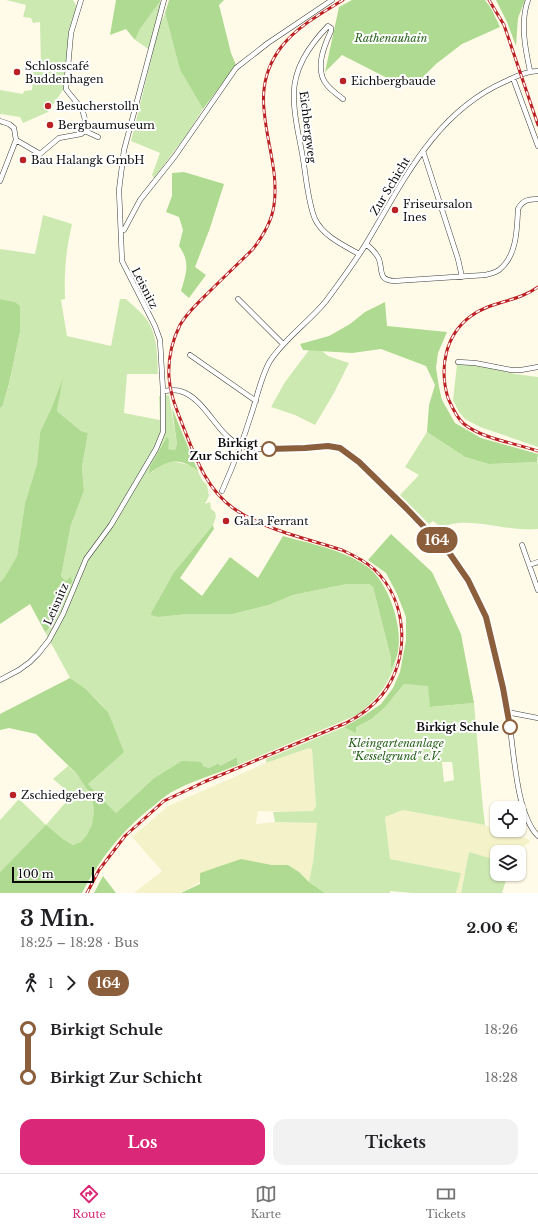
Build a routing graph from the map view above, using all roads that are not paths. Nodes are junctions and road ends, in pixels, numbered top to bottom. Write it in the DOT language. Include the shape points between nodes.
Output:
graph roads {
  1 [pos="80,0"];
  2 [pos="164,0"];
  3 [pos="332,0"];
  4 [pos="528,0"];
  5 [pos="530,71"];
  6 [pos="538,71"];
  7 [pos="513,78"];
  8 [pos="343,99"];
  9 [pos="0,121"];
  10 [pos="85,131"];
  11 [pos="98,137"];
  12 [pos="16,140"];
  13 [pos="538,146"];
  14 [pos="423,151"];
  15 [pos="0,181"];
  16 [pos="538,199"];
  17 [pos="121,230"];
  18 [pos="366,244"];
  19 [pos="359,254"];
  20 [pos="462,277"];
  21 [pos="238,299"];
  22 [pos="283,344"];
  23 [pos="190,355"];
  24 [pos="458,362"];
  25 [pos="538,367"];
  26 [pos="163,391"];
  27 [pos="256,401"];
  28 [pos="241,446"];
  29 [pos="222,491"];
  30 [pos="522,545"];
  31 [pos="538,562"];
  32 [pos="529,565"];
  33 [pos="538,590"];
  34 [pos="0,680"];
  35 [pos="508,714"];
  36 [pos="538,718"];
  37 [pos="538,836"];
  1 -- 10 [label="street" via="71,33 66,89 81,106 86,124"];
  2 -- 17 [label="street, Leisnitz" via="124,150 119,190"];
  3 -- 17 [label="street" via="236,68 175,156 140,200 124,230"];
  4 -- 5 [label="street" via="523,30"];
  5 -- 6 [label="street, Zur Schicht"];
  5 -- 7 [label="street, Zur Schicht"];
  7 -- 13 [label="street"];
  7 -- 14 [label="street, Zur Schicht" via="493,87 461,109 449,119"];
  8 -- 19 [label="street, Eichbergweg" via="323,80 322,53 331,31 328,26 307,52 298,69 294,87 294,107 309,198 315,219 334,240"];
  9 -- 12 [label="street" via="14,128"];
  10 -- 11 [label="street"];
  10 -- 12 [label="street" via="59,138 40,154"];
  12 -- 15 [label="street"];
  14 -- 18 [label="street, Zur Schicht"];
  14 -- 20 [label="street"];
  16 -- 20 [label="street" via="525,200 521,203 514,245 499,270 485,275"];
  17 -- 26 [label="street, Leisnitz" via="122,261 159,335"];
  18 -- 19 [label="street, Zur Schicht"];
  18 -- 20 [label="street" via="376,253 383,276 387,280"];
  19 -- 22 [label="street, Zur Schicht" via="325,302"];
  21 -- 22 [label="street"];
  22 -- 27 [label="street, Zur Schicht" via="270,361"];
  23 -- 27 [label="street"];
  24 -- 25 [label="street" via="511,370"];
  26 -- 28 [label="street" via="179,391 190,397 229,438"];
  26 -- 34 [label="street, Leisnitz" via="164,425 161,440 111,525 86,559 50,640 30,662"];
  27 -- 28 [label="street, Zur Schicht"];
  28 -- 29 [label="street, Zur Schicht"];
  28 -- 35 [label="street" via="264,449 328,446 340,448 359,462 407,509 450,554 472,587 486,617"];
  30 -- 32 [label="street"];
  31 -- 32 [label="street"];
  32 -- 33 [label="street"];
  35 -- 36 [label="street"];
  35 -- 37 [label="street" via="524,811 530,826"];
}
